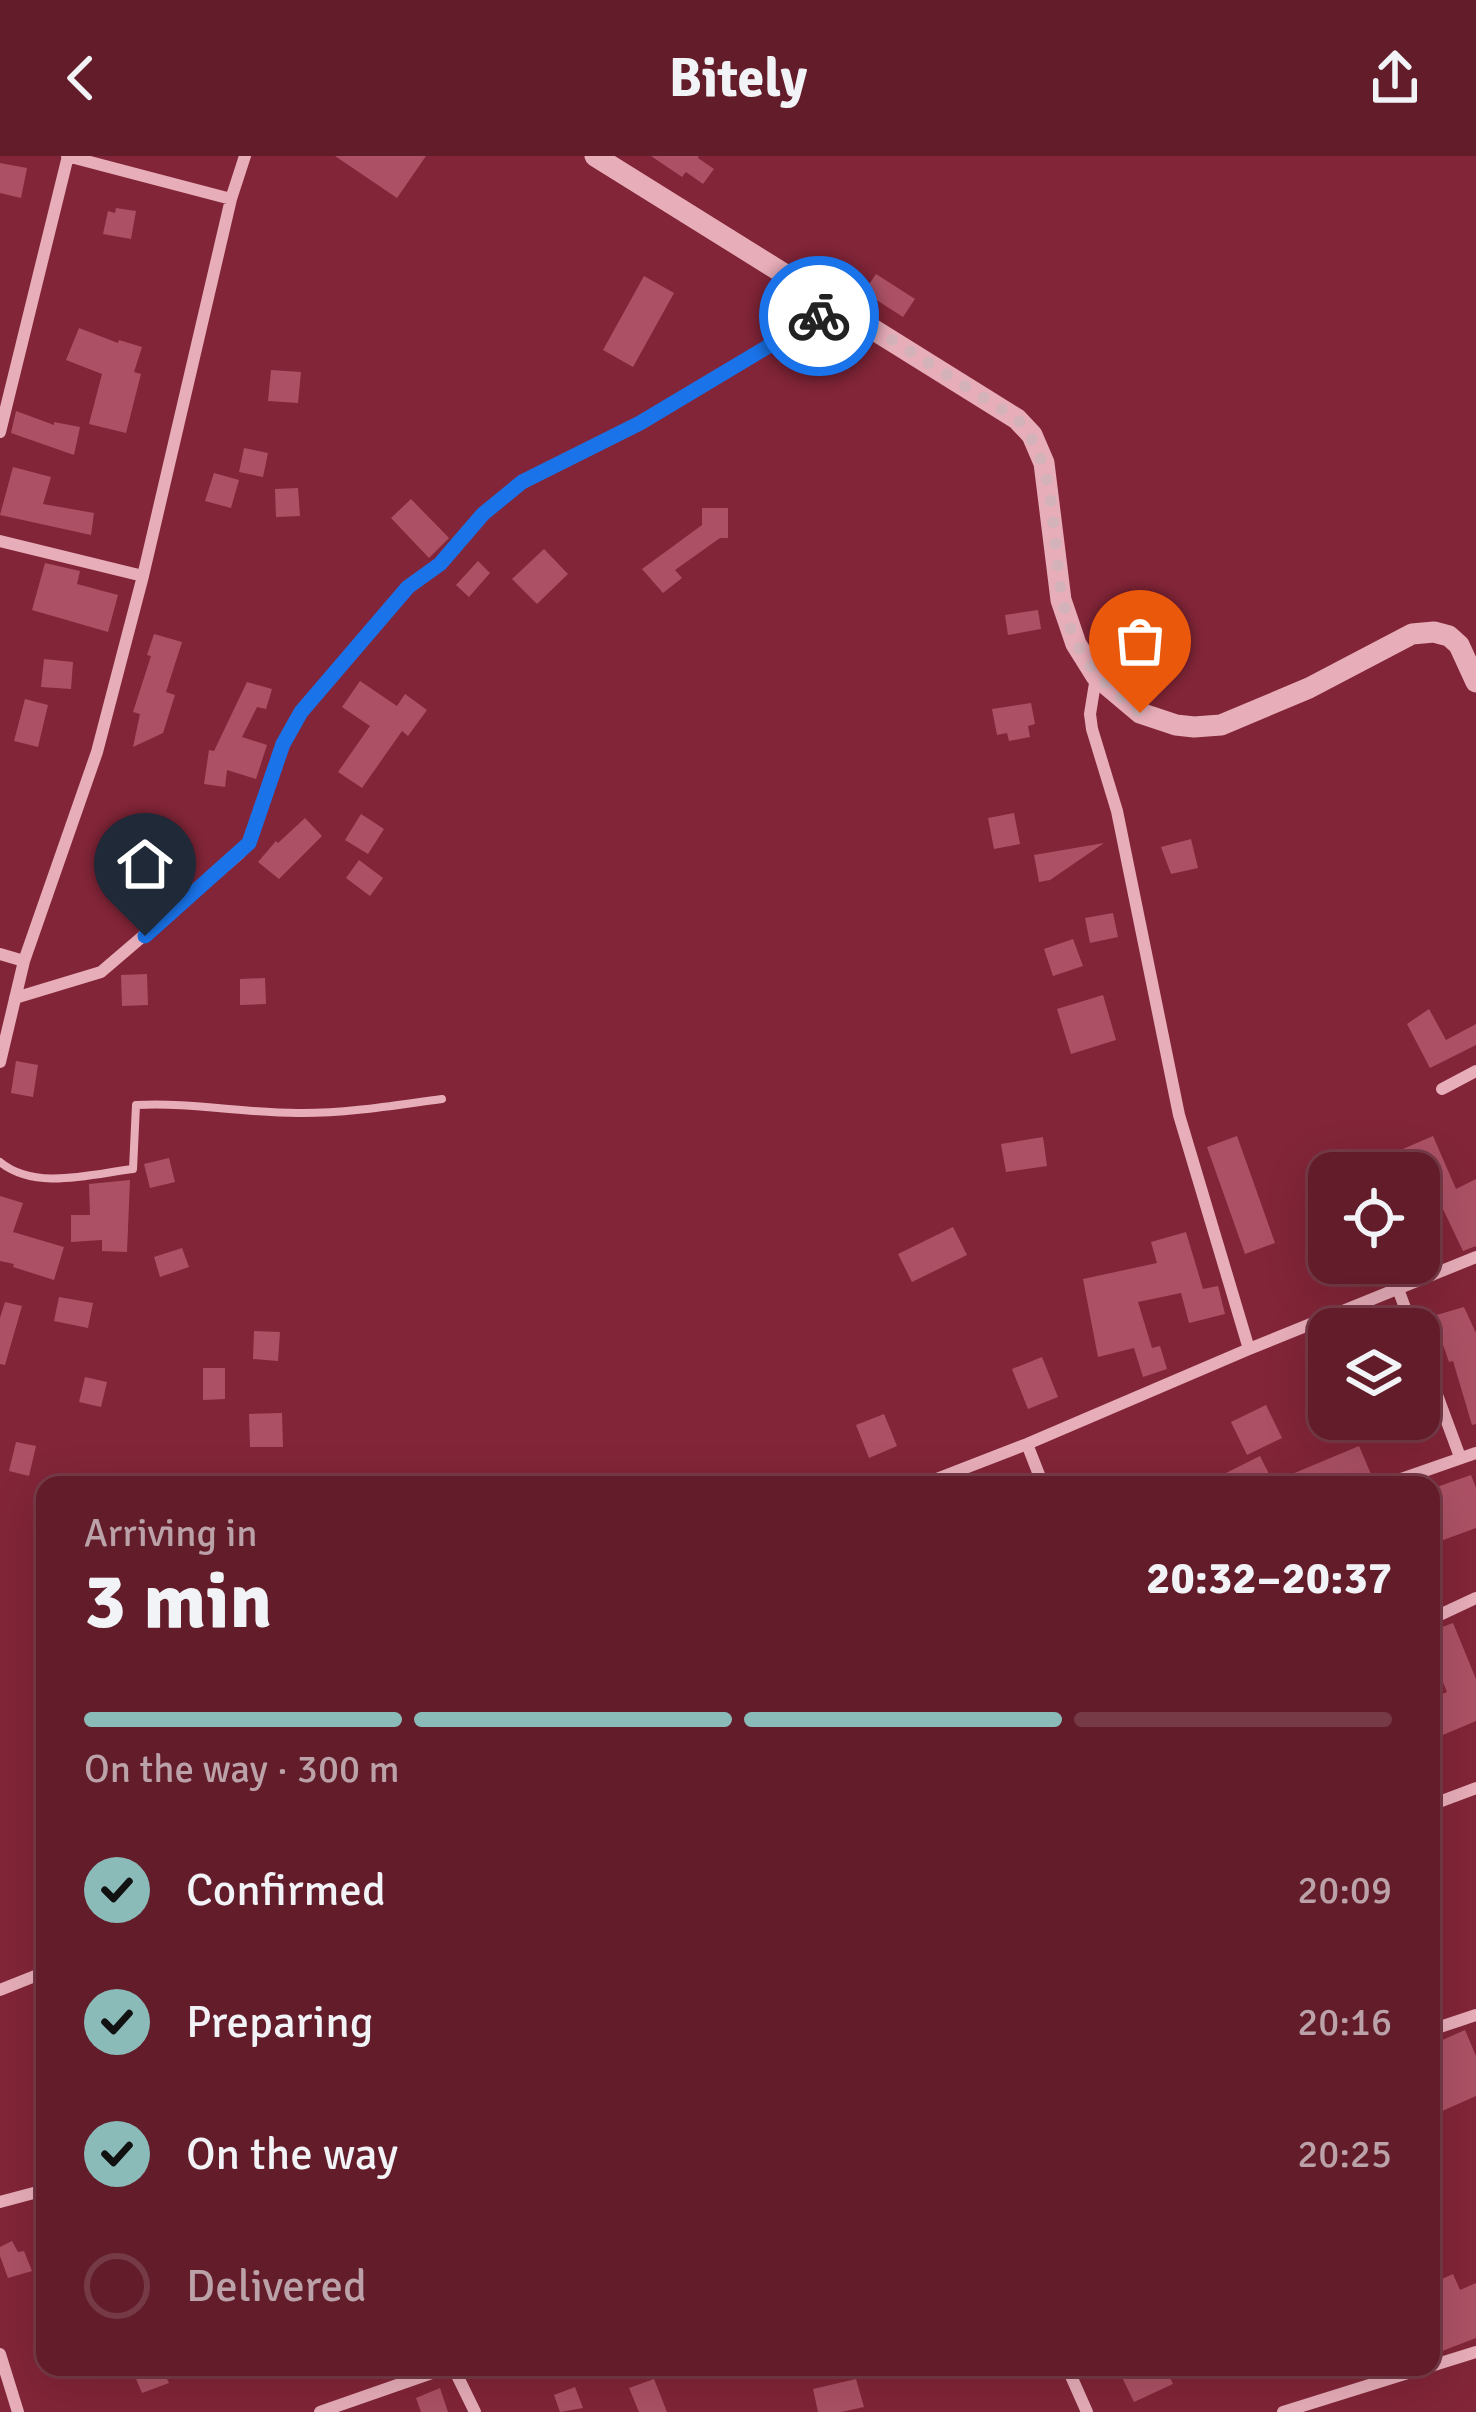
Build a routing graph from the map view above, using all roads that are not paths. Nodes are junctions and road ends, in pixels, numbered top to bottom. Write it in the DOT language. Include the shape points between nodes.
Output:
graph roads {
  1 [pos="68,156"];
  2 [pos="245,156"];
  3 [pos="595,156"];
  4 [pos="231,199"];
  5 [pos="837,305"];
  6 [pos="0,432"];
  7 [pos="0,542"];
  8 [pos="143,575"];
  9 [pos="1096,676"];
  10 [pos="1476,682"];
  11 [pos="0,954"];
  12 [pos="24,962"];
  13 [pos="15,998"];
  14 [pos="0,1062"];
  15 [pos="1476,1071"];
  16 [pos="1442,1089"];
  17 [pos="442,1099"];
  18 [pos="0,1162"];
  19 [pos="1476,1257"];
  20 [pos="1398,1289"];
  21 [pos="1405,1308"];
  22 [pos="1249,1348"];
  23 [pos="1440,1403"];
  24 [pos="1027,1444"];
  25 [pos="1476,1453"];
  26 [pos="1460,1457"];
  27 [pos="944,1476"];
  28 [pos="1039,1476"];
  29 [pos="1408,1476"];
  30 [pos="1476,1598"];
  31 [pos="1440,1615"];
  32 [pos="1476,1788"];
  33 [pos="1440,1797"];
  34 [pos="36,1976"];
  35 [pos="0,1990"];
  36 [pos="1476,2015"];
  37 [pos="1440,2027"];
  38 [pos="36,2192"];
  39 [pos="0,2202"];
  40 [pos="1476,2352"];
  41 [pos="0,2354"];
  42 [pos="1440,2363"];
  43 [pos="425,2376"];
  44 [pos="456,2376"];
  45 [pos="1071,2376"];
  46 [pos="1397,2376"];
  47 [pos="18,2412"];
  48 [pos="320,2412"];
  49 [pos="476,2412"];
  50 [pos="1087,2412"];
  51 [pos="1283,2412"];
  1 -- 4 [label="street"];
  1 -- 6 [label="street"];
  2 -- 4 [label="street"];
  3 -- 5 [label="street"];
  4 -- 8 [label="street"];
  5 -- 9 [label="street" via="1032,435 1044,463 1061,600"];
  5 -- 13 [label="street" via="640,423 522,482 483,514 301,712 239,854 101,972"];
  7 -- 8 [label="street"];
  8 -- 12 [label="street" via="97,752"];
  9 -- 10 [label="street" via="1140,713 1194,727 1221,725 1309,688 1412,634 1449,636"];
  9 -- 22 [label="street" via="1092,729 1117,811 1179,1114"];
  11 -- 12 [label="street"];
  12 -- 13 [label="street"];
  13 -- 14 [label="street"];
  15 -- 16 [label="street"];
  17 -- 18 [label="lane" via="303,1114 136,1106 133,1169 45,1179"];
  19 -- 20 [label="street"];
  20 -- 21 [label="street"];
  20 -- 22 [label="street"];
  22 -- 24 [label="street"];
  23 -- 26 [label="street"];
  24 -- 27 [label="street"];
  24 -- 28 [label="street"];
  25 -- 26 [label="street"];
  26 -- 29 [label="street"];
  30 -- 31 [label="street"];
  32 -- 33 [label="street"];
  34 -- 35 [label="street"];
  36 -- 37 [label="street"];
  38 -- 39 [label="street"];
  40 -- 42 [label="street"];
  41 -- 47 [label="street"];
  43 -- 48 [label="street"];
  44 -- 49 [label="street"];
  45 -- 50 [label="street"];
  46 -- 51 [label="street"];
}
